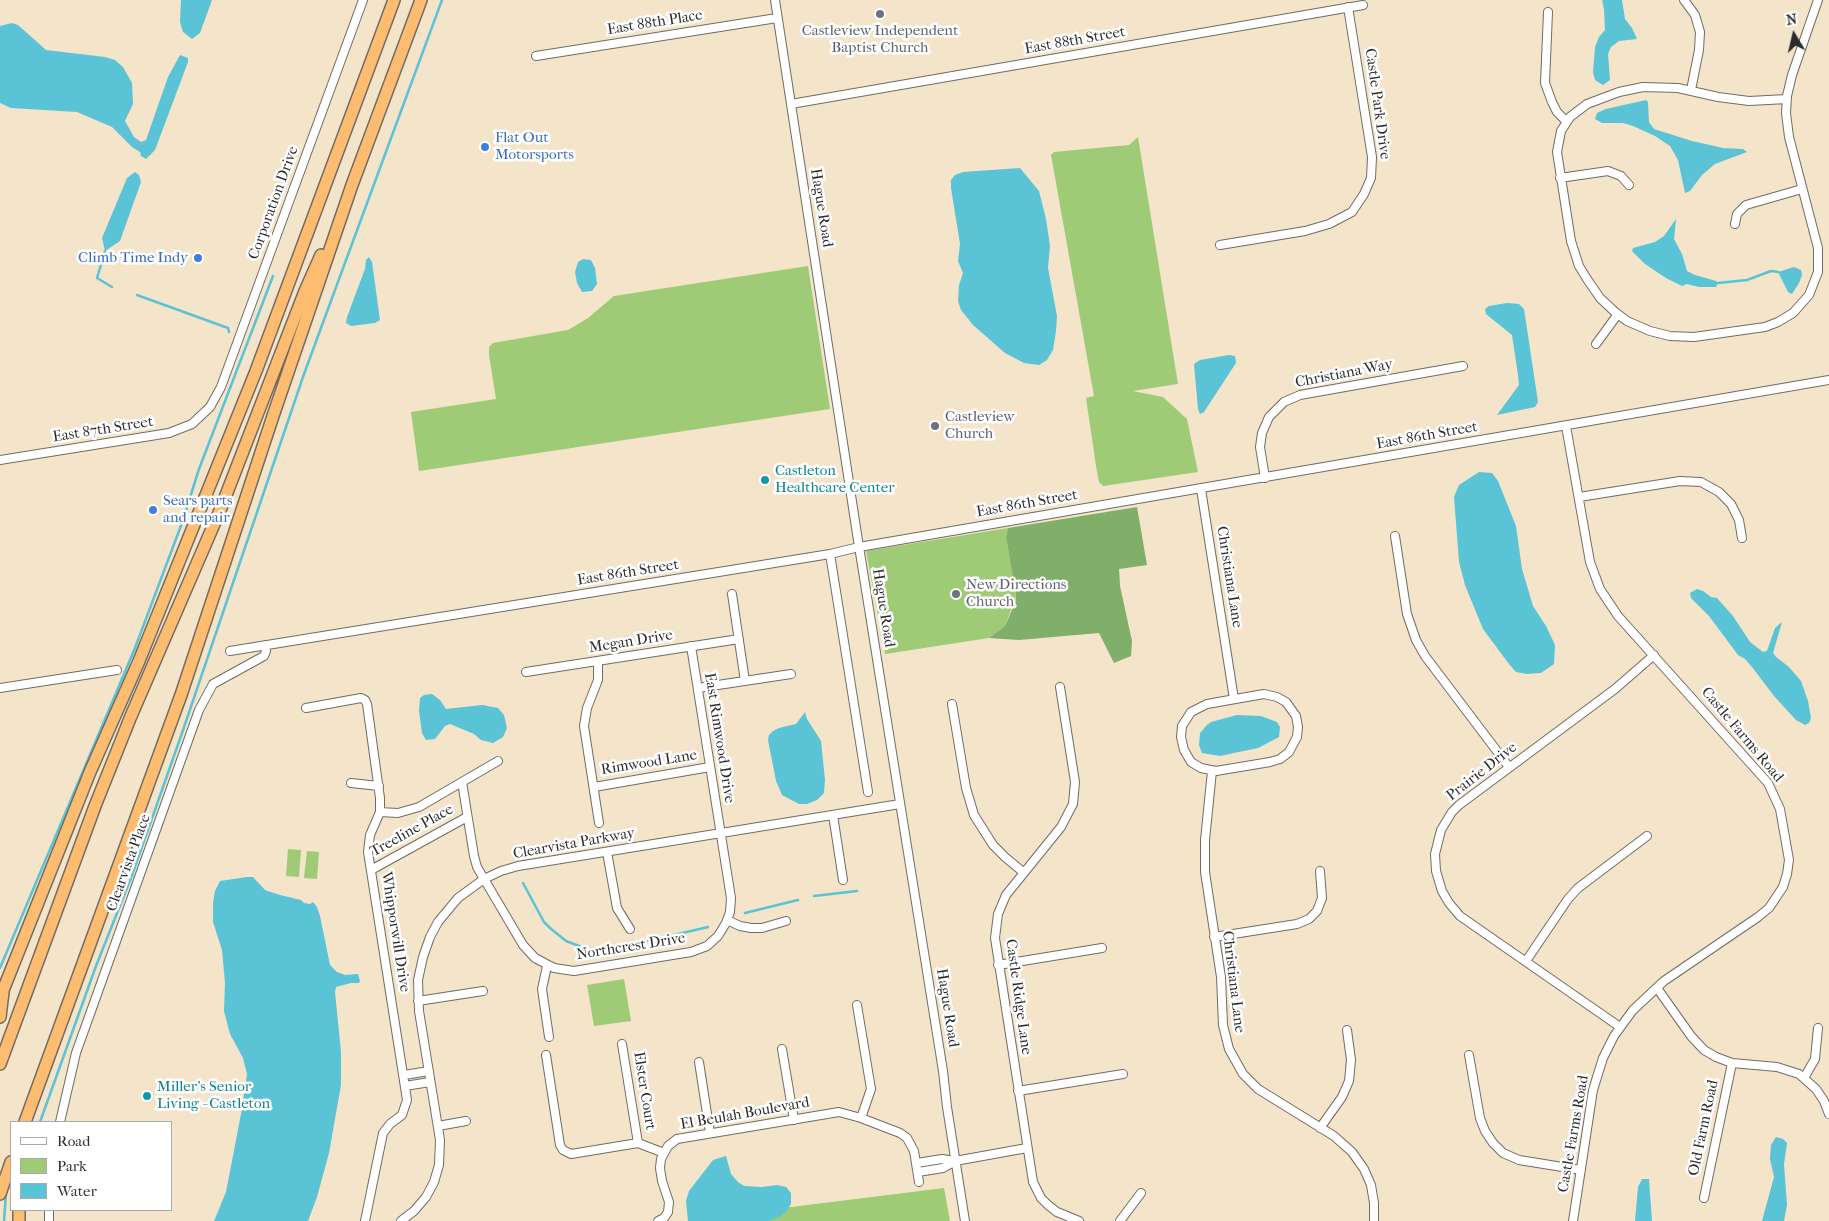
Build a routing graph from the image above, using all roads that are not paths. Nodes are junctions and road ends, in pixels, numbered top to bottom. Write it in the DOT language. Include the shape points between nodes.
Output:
graph roads {
  1 [pos="363,0"];
  2 [pos="394,0"];
  3 [pos="421,0"];
  4 [pos="775,0"];
  5 [pos="1684,0"];
  6 [pos="1818,0"];
  7 [pos="1363,5"];
  8 [pos="1348,7"];
  9 [pos="1548,12"];
  10 [pos="778,18"];
  11 [pos="536,56"];
  12 [pos="1691,90"];
  13 [pos="1787,99"];
  14 [pos="791,104"];
  15 [pos="1566,121"];
  16 [pos="1560,178"];
  17 [pos="352,185"];
  18 [pos="1629,185"];
  19 [pos="1802,189"];
  20 [pos="1735,224"];
  21 [pos="1220,245"];
  22 [pos="1618,314"];
  23 [pos="1596,344"];
  24 [pos="1463,366"];
  25 [pos="1829,380"];
  26 [pos="205,412"];
  27 [pos="1566,426"];
  28 [pos="0,460"];
  29 [pos="1265,478"];
  30 [pos="1202,488"];
  31 [pos="1579,497"];
  32 [pos="1395,536"];
  33 [pos="1742,538"];
  34 [pos="859,547"];
  35 [pos="830,554"];
  36 [pos="732,594"];
  37 [pos="739,639"];
  38 [pos="265,645"];
  39 [pos="691,646"];
  40 [pos="230,651"];
  41 [pos="1654,655"];
  42 [pos="598,661"];
  43 [pos="116,670"];
  44 [pos="526,672"];
  45 [pos="791,674"];
  46 [pos="745,681"];
  47 [pos="1060,687"];
  48 [pos="0,688"];
  49 [pos="698,688"];
  50 [pos="1234,699"];
  51 [pos="952,704"];
  52 [pos="306,708"];
  53 [pos="498,761"];
  54 [pos="710,767"];
  55 [pos="1509,768"];
  56 [pos="1212,771"];
  57 [pos="462,782"];
  58 [pos="351,783"];
  59 [pos="379,786"];
  60 [pos="594,787"];
  61 [pos="868,792"];
  62 [pos="900,804"];
  63 [pos="380,812"];
  64 [pos="833,815"];
  65 [pos="467,817"];
  66 [pos="599,823"];
  67 [pos="720,833"];
  68 [pos="1647,836"];
  69 [pos="607,852"];
  70 [pos="371,870"];
  71 [pos="1320,871"];
  72 [pos="1023,872"];
  73 [pos="484,880"];
  74 [pos="842,880"];
  75 [pos="727,920"];
  76 [pos="786,921"];
  77 [pos="630,929"];
  78 [pos="1214,937"];
  79 [pos="1102,948"];
  80 [pos="1526,961"];
  81 [pos="998,964"];
  82 [pos="547,966"];
  83 [pos="1657,988"];
  84 [pos="483,991"];
  85 [pos="2,992"];
  86 [pos="418,1001"];
  87 [pos="857,1005"];
  88 [pos="0,1017"];
  89 [pos="1620,1027"];
  90 [pos="1818,1028"];
  91 [pos="1346,1030"];
  92 [pos="549,1037"];
  93 [pos="622,1044"];
  94 [pos="782,1049"];
  95 [pos="546,1055"];
  96 [pos="1469,1055"];
  97 [pos="699,1062"];
  98 [pos="0,1064"];
  99 [pos="1732,1064"];
  100 [pos="428,1071"];
  101 [pos="1122,1074"];
  102 [pos="404,1075"];
  103 [pos="1804,1078"];
  104 [pos="430,1082"];
  105 [pos="405,1086"];
  106 [pos="36,1090"];
  107 [pos="1018,1091"];
  108 [pos="1829,1114"];
  109 [pos="861,1118"];
  110 [pos="794,1120"];
  111 [pos="25,1121"];
  112 [pos="31,1121"];
  113 [pos="60,1121"];
  114 [pos="466,1121"];
  115 [pos="438,1126"];
  116 [pos="1320,1128"];
  117 [pos="710,1133"];
  118 [pos="638,1143"];
  119 [pos="1027,1148"];
  120 [pos="664,1153"];
  121 [pos="955,1161"];
  122 [pos="917,1163"];
  123 [pos="10,1165"];
  124 [pos="1581,1170"];
  125 [pos="918,1172"];
  126 [pos="919,1182"];
  127 [pos="1141,1193"];
  128 [pos="0,1194"];
  129 [pos="1704,1198"];
  130 [pos="411,1218"];
  131 [pos="365,1221"];
  132 [pos="401,1221"];
  133 [pos="658,1221"];
  134 [pos="965,1221"];
  135 [pos="1079,1221"];
  136 [pos="1120,1221"];
  137 [pos="1374,1221"];
  138 [pos="1573,1221"];
  1 -- 26 [label="street, Corporation Drive" via="221,388"];
  2 -- 85 [label="highway" via="256,371"];
  3 -- 17 [label="highway"];
  4 -- 10 [label="street, Hague Road"];
  5 -- 12 [label="street" via="1695,15 1700,32"];
  6 -- 13 [label="street"];
  7 -- 8 [label="street, East 88th Street"];
  8 -- 14 [label="street, East 88th Street"];
  8 -- 21 [label="street, Castle Park Drive" via="1372,157 1371,178 1363,198 1352,212 1330,224"];
  9 -- 15 [label="street" via="1545,83 1547,94"];
  10 -- 11 [label="street, East 88th Place"];
  10 -- 14 [label="street, Hague Road"];
  12 -- 13 [label="street" via="1749,101"];
  12 -- 15 [label="street" via="1650,86 1622,91 1586,104"];
  13 -- 19 [label="street" via="1788,134"];
  14 -- 34 [label="street, Hague Road"];
  15 -- 16 [label="street" via="1556,152"];
  16 -- 18 [label="street" via="1608,170 1621,176"];
  16 -- 22 [label="street" via="1579,266 1594,291"];
  17 -- 98 [label="highway" via="305,291 221,508 131,716"];
  17 -- 106 [label="highway" via="181,695"];
  19 -- 20 [label="street" via="1749,204 1737,214"];
  19 -- 22 [label="street" via="1818,248 1819,265 1814,286 1805,301 1790,315 1778,322 1752,328 1681,337 1650,331"];
  22 -- 23 [label="street"];
  24 -- 29 [label="street, Christiana Way" via="1300,395 1284,402 1269,417 1262,433"];
  25 -- 27 [label="street, East 86th Street"];
  26 -- 28 [label="street, East 87th Street" via="192,424 163,435"];
  27 -- 29 [label="street, East 86th Street"];
  27 -- 31 [label="street, Castle Farms Road"];
  29 -- 30 [label="street, East 86th Street"];
  30 -- 34 [label="street, East 86th Street"];
  30 -- 50 [label="street, Christiana Lane"];
  31 -- 33 [label="street" via="1680,481 1701,482 1719,492 1731,504"];
  31 -- 41 [label="street, Castle Farms Road" via="1590,562 1600,589 1611,608"];
  32 -- 55 [label="street" via="1409,621 1416,640"];
  34 -- 35 [label="street, East 86th Street"];
  34 -- 62 [label="street, Hague Road"];
  35 -- 38 [label="street, East 86th Street"];
  35 -- 61 [label="street"];
  36 -- 37 [label="street"];
  37 -- 39 [label="street, Megan Drive"];
  37 -- 46 [label="street"];
  38 -- 40 [label="street, East 86th Street"];
  38 -- 113 [label="street, Clearvista Place" via="264,656 213,684 199,710 76,1053"];
  39 -- 42 [label="street, Megan Drive"];
  39 -- 49 [label="street, East Rimwood Drive"];
  41 -- 55 [label="street, Prairie Drive" via="1616,689"];
  41 -- 83 [label="street, Castle Farms Road" via="1768,783 1780,809 1788,860 1783,887 1766,910"];
  42 -- 44 [label="street, Megan Drive"];
  42 -- 60 [label="street" via="598,680 584,722"];
  43 -- 48 [label="street"];
  45 -- 46 [label="street"];
  46 -- 49 [label="street"];
  47 -- 72 [label="street, Castle Ridge Lane" via="1074,779 1073,801 1061,826"];
  49 -- 54 [label="street, East Rimwood Drive"];
  50 -- 56 [label="street" via="1197,708 1182,726 1181,740 1185,753 1197,766"];
  50 -- 56 [label="street" via="1264,694 1284,700 1296,716 1297,737 1291,750 1280,759"];
  51 -- 72 [label="street" via="966,788 974,815 992,845"];
  52 -- 59 [label="street, Whipporwill Drive" via="361,698 365,700"];
  53 -- 57 [label="street, Treeline Place"];
  54 -- 60 [label="street, Rimwood Lane"];
  54 -- 67 [label="street, East Rimwood Drive"];
  55 -- 80 [label="street, Prairie Drive" via="1452,812 1439,837 1435,868 1442,891 1455,911"];
  56 -- 78 [label="street, Christiana Lane" via="1204,860"];
  57 -- 63 [label="street, Treeline Place" via="413,809 398,813"];
  57 -- 65 [label="street, Northcrest Drive"];
  58 -- 59 [label="street"];
  59 -- 63 [label="street, Whipporwill Drive"];
  60 -- 66 [label="street"];
  62 -- 64 [label="street, Clearvista Parkway"];
  62 -- 121 [label="street, Hague Road"];
  63 -- 70 [label="street, Whipporwill Drive" via="369,841"];
  64 -- 67 [label="street, Clearvista Parkway"];
  64 -- 74 [label="street"];
  65 -- 70 [label="street, Treeline Place"];
  65 -- 73 [label="street, Northcrest Drive" via="474,860"];
  67 -- 69 [label="street, Clearvista Parkway"];
  67 -- 75 [label="street, Northcrest Drive" via="731,898"];
  68 -- 80 [label="street" via="1578,888"];
  69 -- 73 [label="street, Clearvista Parkway" via="518,866"];
  69 -- 77 [label="street" via="617,908"];
  70 -- 102 [label="street, Whipporwill Drive"];
  71 -- 78 [label="street" via="1322,898 1317,911 1309,919 1297,924"];
  72 -- 81 [label="street, Castle Ridge Lane" via="1006,895 998,914 995,938"];
  73 -- 82 [label="street, Northcrest Drive" via="523,945"];
  73 -- 86 [label="street, Clearvista Parkway" via="458,898 433,930 420,967"];
  75 -- 76 [label="street" via="751,928"];
  75 -- 82 [label="street, Northcrest Drive" via="718,936 707,946 691,952 574,971"];
  78 -- 116 [label="street, Christiana Lane" via="1221,977 1223,1025 1234,1058 1243,1074 1258,1089"];
  79 -- 81 [label="street"];
  80 -- 89 [label="street, Prairie Drive"];
  81 -- 107 [label="street, Castle Ridge Lane"];
  82 -- 92 [label="street" via="542,996"];
  83 -- 89 [label="street, Castle Farms Road"];
  83 -- 99 [label="street" via="1698,1044"];
  84 -- 86 [label="street"];
  85 -- 88 [label="highway"];
  86 -- 100 [label="street, Clearvista Parkway"];
  87 -- 109 [label="street" via="871,1089"];
  89 -- 124 [label="street, Castle Farms Road" via="1596,1079"];
  90 -- 103 [label="street" via="1815,1059"];
  91 -- 116 [label="street" via="1351,1060 1349,1081"];
  93 -- 118 [label="street, Elster Court"];
  94 -- 110 [label="street"];
  95 -- 118 [label="street" via="560,1144 565,1152 571,1154"];
  96 -- 124 [label="street" via="1481,1122 1493,1143 1504,1153 1520,1160"];
  97 -- 117 [label="street"];
  99 -- 103 [label="street" via="1783,1068"];
  99 -- 129 [label="street, Old Farm Road"];
  100 -- 102 [label="street"];
  100 -- 104 [label="street, Clearvista Parkway"];
  101 -- 107 [label="street"];
  102 -- 105 [label="street, Whipporwill Drive"];
  103 -- 108 [label="street" via="1820,1095"];
  104 -- 105 [label="street"];
  104 -- 115 [label="street, Clearvista Parkway"];
  105 -- 131 [label="street, Whipporwill Drive" via="407,1104 404,1113 383,1133"];
  106 -- 111 [label="highway"];
  106 -- 112 [label="highway"];
  107 -- 119 [label="street, Castle Ridge Lane"];
  109 -- 110 [label="street, El Beulah Boulevard" via="839,1112"];
  109 -- 122 [label="street, El Beulah Boulevard" via="904,1136 912,1145"];
  110 -- 117 [label="street, El Beulah Boulevard"];
  114 -- 115 [label="street"];
  115 -- 130 [label="street, Clearvista Parkway" via="440,1151 437,1175"];
  116 -- 137 [label="street, Christiana Lane" via="1345,1144 1362,1166 1373,1195"];
  117 -- 120 [label="street, El Beulah Boulevard" via="678,1138"];
  118 -- 120 [label="street"];
  119 -- 121 [label="street"];
  119 -- 135 [label="street, Castle Ridge Lane" via="1032,1179 1041,1198 1055,1211"];
  120 -- 133 [label="street" via="660,1170 669,1202 668,1212"];
  121 -- 122 [label="street" via="942,1159"];
  121 -- 125 [label="street" via="943,1168"];
  121 -- 134 [label="street, Hague Road"];
  122 -- 125 [label="street, El Beulah Boulevard"];
  123 -- 128 [label="highway"];
  124 -- 138 [label="street, Castle Farms Road"];
  125 -- 126 [label="street, El Beulah Boulevard"];
  127 -- 136 [label="street"];
  130 -- 132 [label="street, Clearvista Parkway"];
}
